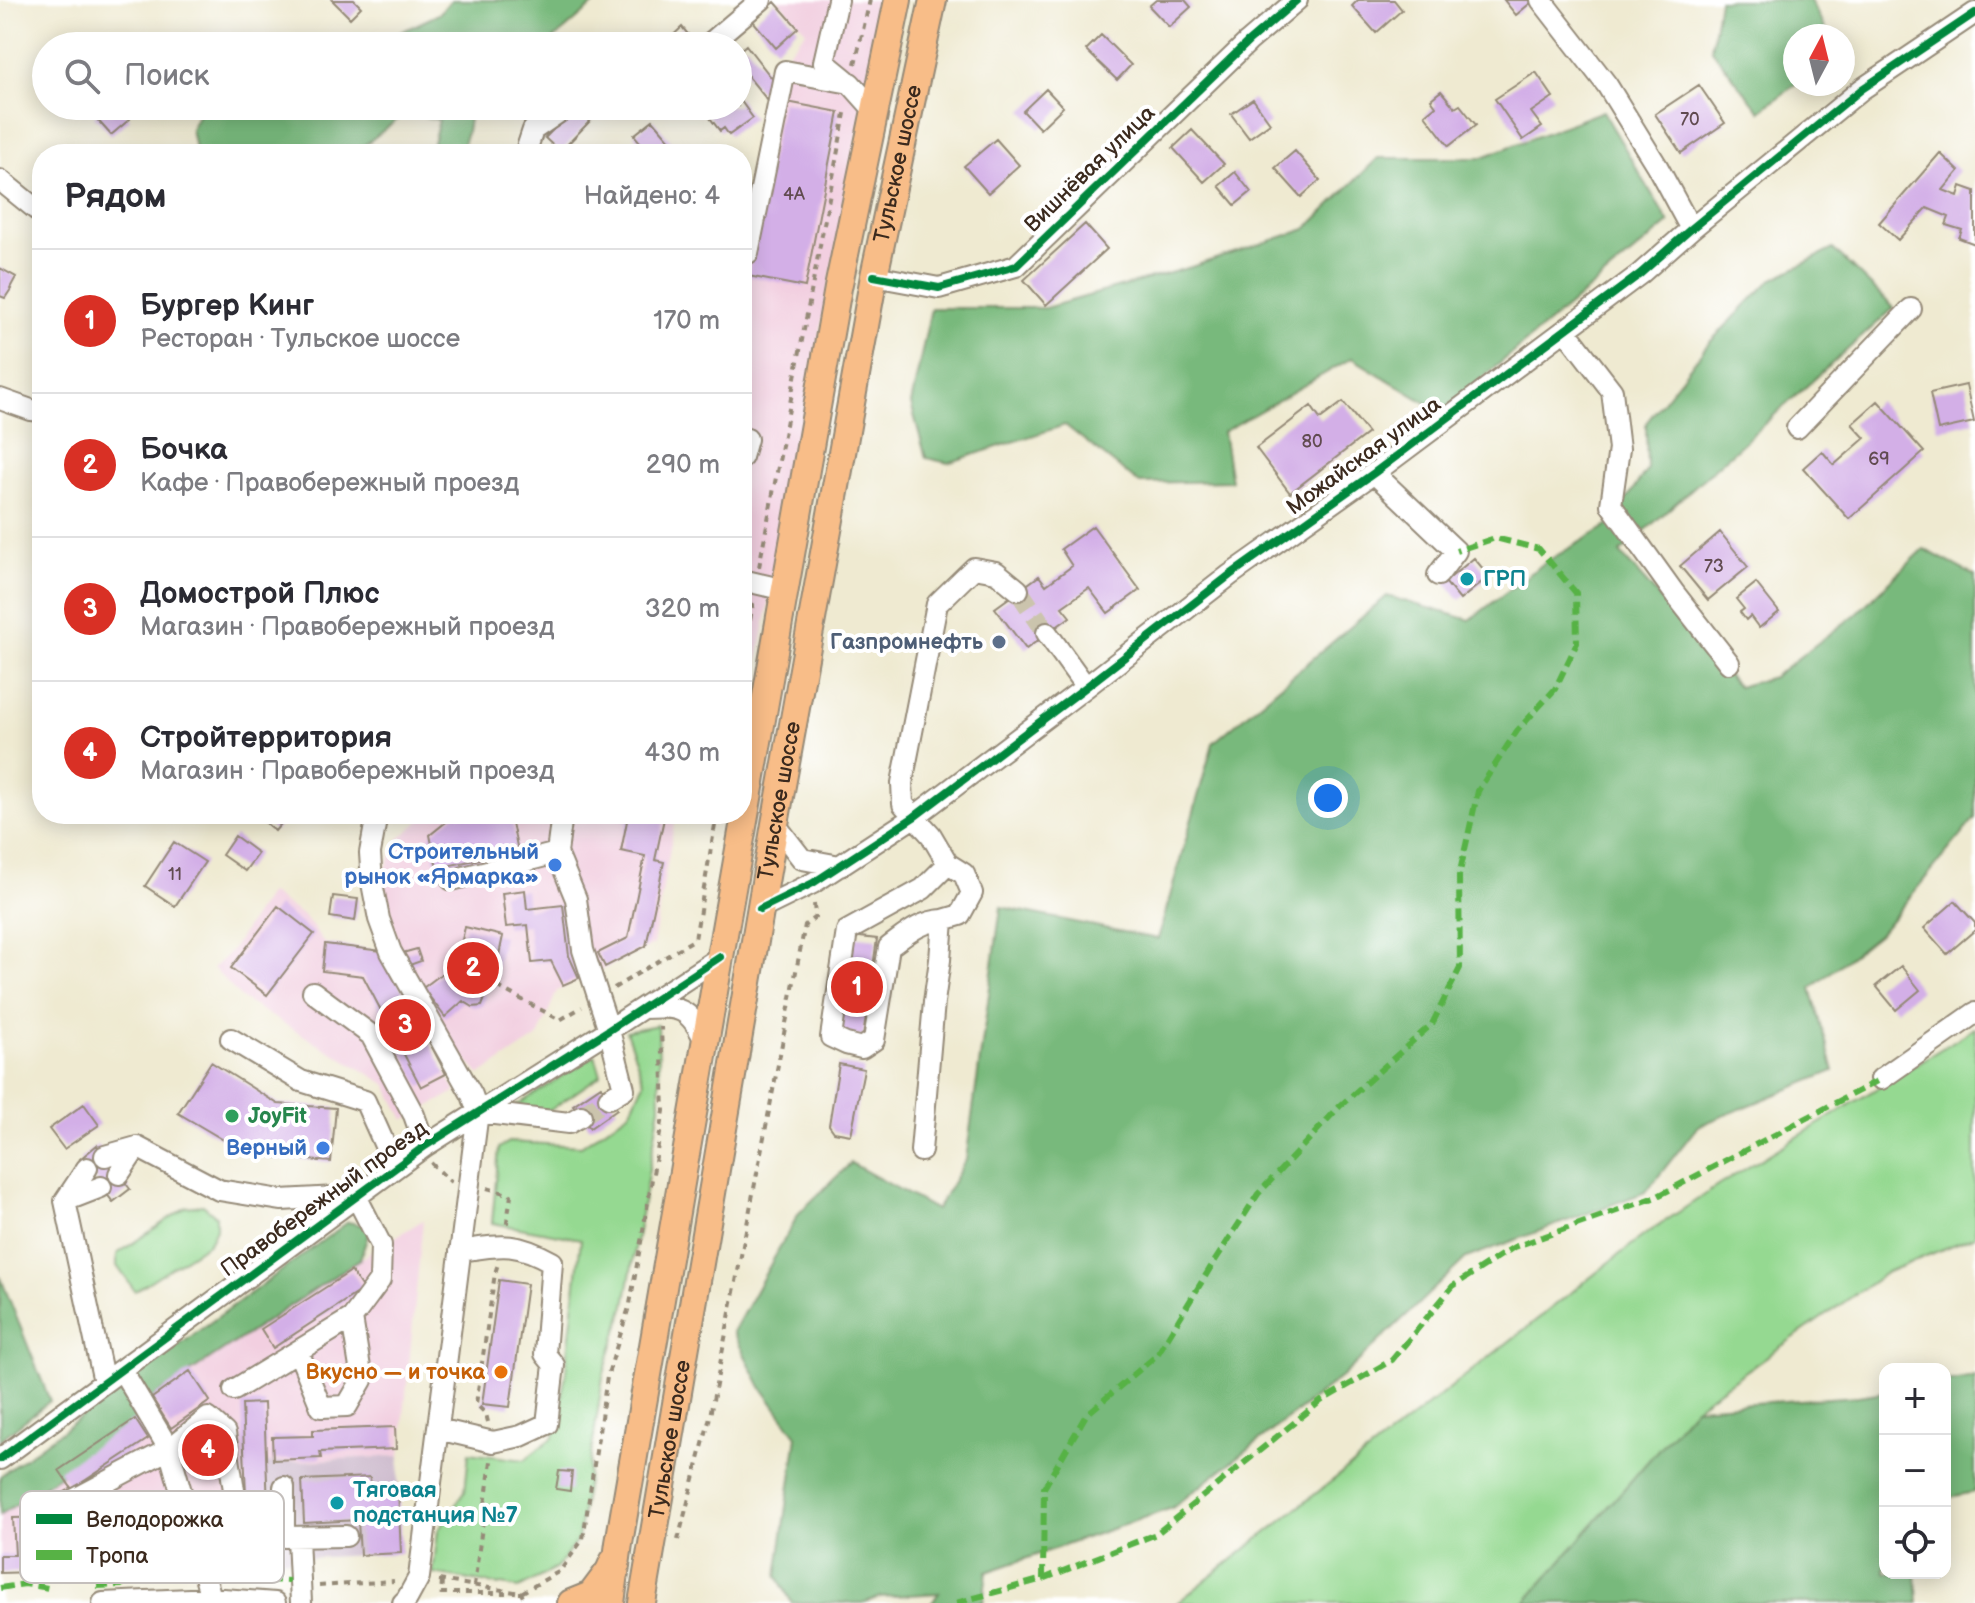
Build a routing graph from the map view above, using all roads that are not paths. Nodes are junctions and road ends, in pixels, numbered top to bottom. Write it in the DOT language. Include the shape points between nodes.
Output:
graph roads {
  1 [pos="761,0"];
  2 [pos="838,0"];
  3 [pos="898,0"];
  4 [pos="933,0"];
  5 [pos="1297,0"];
  6 [pos="1541,0"];
  7 [pos="1975,13"];
  8 [pos="723,32"];
  9 [pos="850,83"];
  10 [pos="875,111"];
  11 [pos="548,120"];
  12 [pos="528,144"];
  13 [pos="0,180"];
  14 [pos="32,206"];
  15 [pos="1691,229"];
  16 [pos="752,233"];
  17 [pos="874,276"];
  18 [pos="1911,309"];
  19 [pos="1565,330"];
  20 [pos="0,399"];
  21 [pos="32,410"];
  22 [pos="1797,428"];
  23 [pos="1374,473"];
  24 [pos="1438,575"];
  25 [pos="752,582"];
  26 [pos="785,590"];
  27 [pos="1018,590"];
  28 [pos="1047,633"];
  29 [pos="1729,663"];
  30 [pos="1086,687"];
  31 [pos="752,776"];
  32 [pos="914,817"];
  33 [pos="375,824"];
  34 [pos="561,824"];
  35 [pos="744,824"];
  36 [pos="775,824"];
  37 [pos="557,853"];
  38 [pos="948,864"];
  39 [pos="840,866"];
  40 [pos="452,880"];
  41 [pos="923,889"];
  42 [pos="760,909"];
  43 [pos="936,920"];
  44 [pos="720,957"];
  45 [pos="313,992"];
  46 [pos="643,1008"];
  47 [pos="1975,1013"];
  48 [pos="609,1030"];
  49 [pos="231,1039"];
  50 [pos="705,1041"];
  51 [pos="1881,1079"];
  52 [pos="609,1098"];
  53 [pos="478,1112"];
  54 [pos="581,1116"];
  55 [pos="137,1147"];
  56 [pos="422,1148"];
  57 [pos="921,1151"];
  58 [pos="105,1156"];
  59 [pos="87,1168"];
  60 [pos="395,1168"];
  61 [pos="119,1174"];
  62 [pos="101,1187"];
  63 [pos="356,1196"];
  64 [pos="65,1201"];
  65 [pos="460,1251"];
  66 [pos="352,1318"];
  67 [pos="298,1351"];
  68 [pos="122,1370"];
  69 [pos="104,1382"];
  70 [pos="234,1390"];
  71 [pos="438,1429"];
  72 [pos="169,1449"];
  73 [pos="0,1459"];
  74 [pos="284,1487"];
  75 [pos="234,1490"];
  76 [pos="90,1491"];
  77 [pos="180,1491"];
  78 [pos="346,1536"];
  79 [pos="298,1537"];
  80 [pos="619,1543"];
  81 [pos="207,1583"];
  82 [pos="211,1598"];
  83 [pos="103,1603"];
  84 [pos="275,1603"];
  85 [pos="301,1603"];
  86 [pos="403,1603"];
  87 [pos="571,1603"];
  88 [pos="611,1603"];
  89 [pos="642,1603"];
  1 -- 8 [label="street"];
  2 -- 9 [label="street" via="824,62"];
  3 -- 10 [label="main road, Тульское шоссе"];
  4 -- 17 [label="main road, Тульское шоссе"];
  5 -- 17 [label="street, Вишнёвая улица" via="1016,266 939,288"];
  6 -- 15 [label="street" via="1607,85"];
  7 -- 15 [label="street, Можайская улица" via="1862,89"];
  9 -- 10 [label="street"];
  9 -- 16 [label="street" via="785,71"];
  10 -- 26 [label="main road, Тульское шоссе"];
  11 -- 12 [label="street" via="533,130"];
  13 -- 14 [label="street"];
  15 -- 19 [label="street, Можайская улица"];
  17 -- 36 [label="main road, Тульское шоссе"];
  18 -- 22 [label="street"];
  19 -- 23 [label="street, Можайская улица"];
  19 -- 29 [label="street" via="1612,391 1619,449 1611,505"];
  20 -- 21 [label="street"];
  23 -- 24 [label="street" via="1456,551"];
  23 -- 30 [label="street, Можайская улица" via="1230,575"];
  25 -- 26 [label="street"];
  26 -- 31 [label="main road, Тульское шоссе"];
  27 -- 32 [label="street" via="996,572 974,568 937,604 902,783 903,804"];
  28 -- 30 [label="street"];
  30 -- 32 [label="street, Можайская улица"];
  32 -- 38 [label="street"];
  32 -- 39 [label="street, Можайская улица"];
  33 -- 53 [label="street" via="372,883 383,930"];
  34 -- 37 [label="street"];
  35 -- 44 [label="main road, Тульское шоссе"];
  36 -- 39 [label="street" via="802,859"];
  36 -- 42 [label="main road, Тульское шоссе"];
  37 -- 40 [label="street"];
  37 -- 48 [label="street" via="576,899 583,950"];
  38 -- 41 [label="street"];
  38 -- 43 [label="street" via="964,874 972,893 960,915"];
  39 -- 42 [label="street, Можайская улица"];
  41 -- 43 [label="street"];
  41 -- 43 [label="street" via="847,931 831,1037 862,1048 874,1040 889,947"];
  42 -- 89 [label="main road, Тульское шоссе"];
  43 -- 57 [label="street" via="940,960"];
  44 -- 46 [label="street, Правобережный проезд"];
  44 -- 50 [label="main road, Тульское шоссе"];
  45 -- 56 [label="street" via="371,1035 414,1115"];
  46 -- 48 [label="street, Правобережный проезд"];
  46 -- 50 [label="street" via="685,1011"];
  47 -- 51 [label="street"];
  48 -- 52 [label="street" via="624,1089"];
  48 -- 53 [label="street, Правобережный проезд"];
  49 -- 60 [label="street" via="301,1081 365,1101"];
  50 -- 80 [label="main road, Тульское шоссе"];
  53 -- 54 [label="street" via="569,1123"];
  53 -- 56 [label="street, Правобережный проезд"];
  53 -- 65 [label="street"];
  55 -- 58 [label="street"];
  55 -- 61 [label="street"];
  55 -- 63 [label="street" via="219,1190 281,1200"];
  56 -- 60 [label="street, Правобережный проезд"];
  59 -- 64 [label="street"];
  60 -- 63 [label="street, Правобережный проезд"];
  62 -- 64 [label="street"];
  63 -- 66 [label="street" via="381,1245 380,1280"];
  63 -- 68 [label="street, Правобережный проезд"];
  64 -- 69 [label="street"];
  65 -- 71 [label="street"];
  65 -- 71 [label="street" via="504,1244 552,1262 545,1354 554,1365 553,1386 547,1424 521,1436 493,1442"];
  66 -- 67 [label="street"];
  66 -- 67 [label="street" via="362,1380 347,1406 321,1407"];
  67 -- 70 [label="street"];
  68 -- 69 [label="street, Правобережный проезд"];
  68 -- 72 [label="street"];
  69 -- 73 [label="street, Правобережный проезд"];
  71 -- 86 [label="street" via="419,1577"];
  72 -- 75 [label="street" via="208,1418 225,1433"];
  72 -- 76 [label="street"];
  72 -- 77 [label="street"];
  74 -- 79 [label="street" via="284,1537"];
  78 -- 79 [label="street"];
  79 -- 85 [label="street"];
  80 -- 87 [label="main road" via="609,1571 591,1595"];
  80 -- 88 [label="main road, Тульское шоссе"];
  81 -- 82 [label="street"];
  82 -- 83 [label="street"];
  82 -- 84 [label="street"];
}
